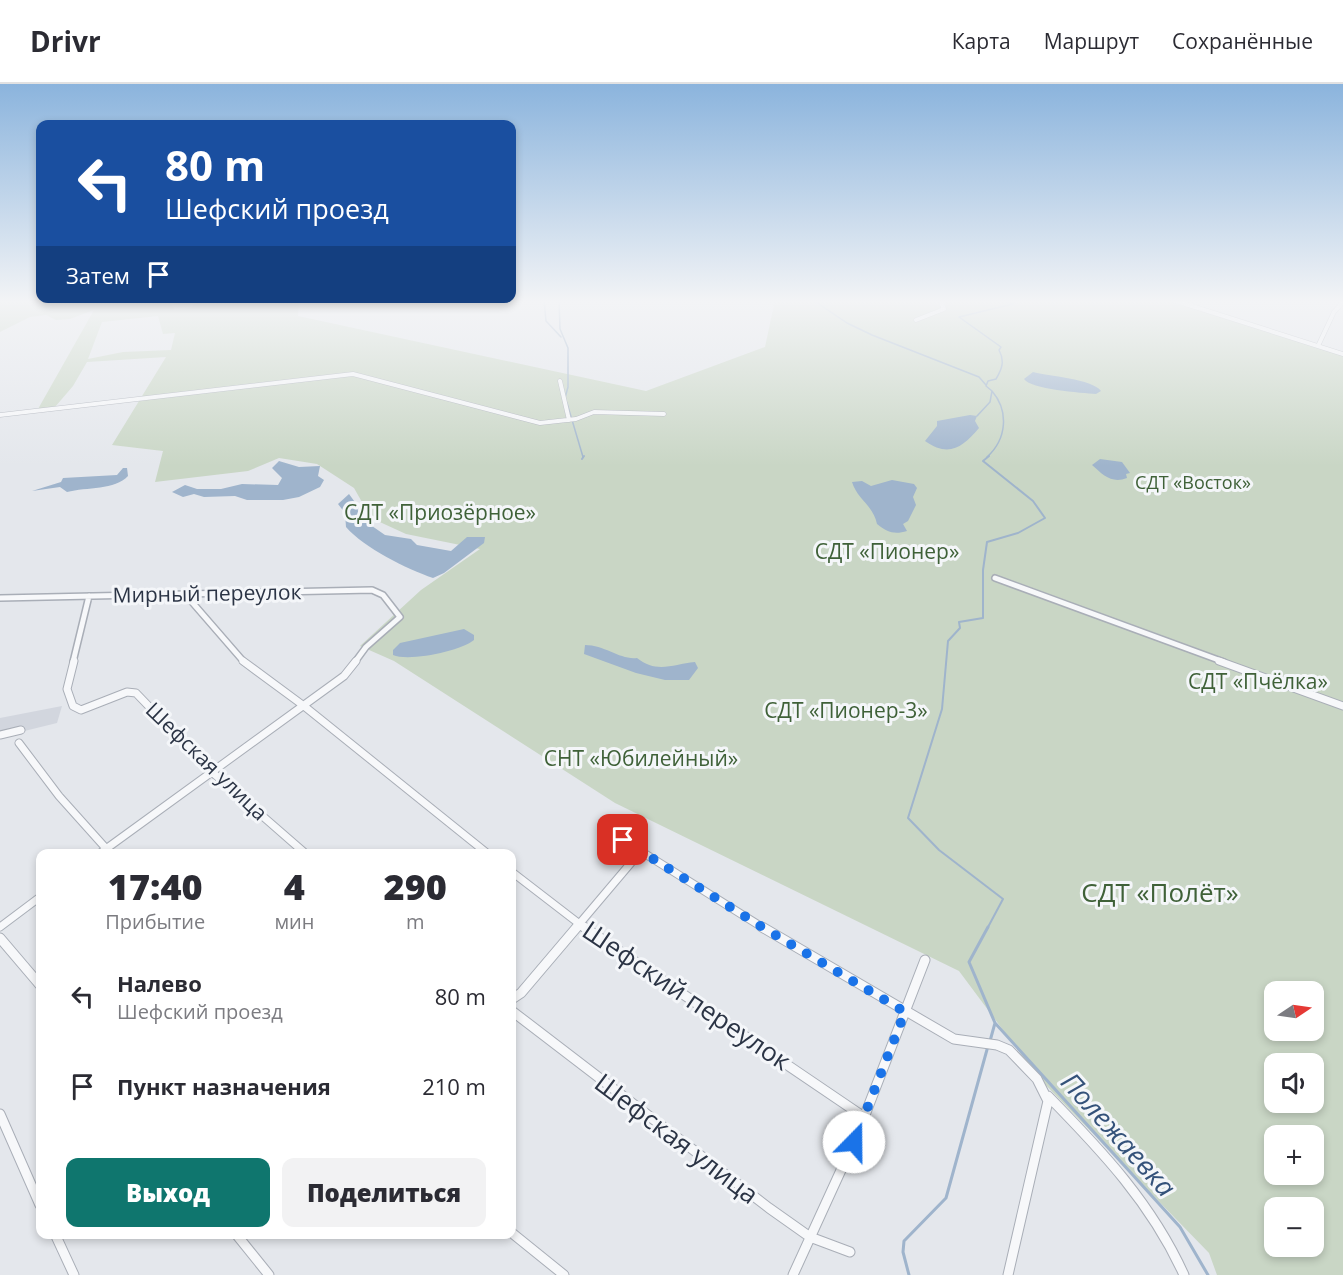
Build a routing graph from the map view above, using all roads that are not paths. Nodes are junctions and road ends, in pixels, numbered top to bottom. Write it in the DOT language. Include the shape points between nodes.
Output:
graph roads {
  1 [pos="560,381"];
  2 [pos="664,414"];
  3 [pos="0,415"];
  4 [pos="569,420"];
  5 [pos="995,578"];
  6 [pos="185,594"];
  7 [pos="89,596"];
  8 [pos="0,598"];
  9 [pos="304,706"];
  10 [pos="1343,706"];
  11 [pos="21,730"];
  12 [pos="0,735"];
  13 [pos="19,743"];
  14 [pos="212,772"];
  15 [pos="623,840"];
  16 [pos="106,849"];
  17 [pos="111,849"];
  18 [pos="300,849"];
  19 [pos="482,849"];
  20 [pos="641,851"];
  21 [pos="516,875"];
  22 [pos="36,900"];
  23 [pos="578,923"];
  24 [pos="0,927"];
  25 [pos="0,938"];
  26 [pos="925,960"];
  27 [pos="36,980"];
  28 [pos="516,996"];
  29 [pos="905,1012"];
  30 [pos="516,1014"];
  31 [pos="1048,1096"];
  32 [pos="0,1114"];
  33 [pos="864,1117"];
  34 [pos="36,1196"];
  35 [pos="516,1236"];
  36 [pos="810,1237"];
  37 [pos="57,1239"];
  38 [pos="240,1239"];
  39 [pos="850,1252"];
  40 [pos="74,1275"];
  41 [pos="269,1275"];
  42 [pos="564,1275"];
  43 [pos="793,1275"];
  44 [pos="1008,1275"];
  45 [pos="1184,1275"];
  1 -- 4 [label="street"];
  2 -- 4 [label="street" via="604,411"];
  3 -- 4 [label="street" via="353,374 535,422"];
  5 -- 10 [label="street"];
  6 -- 7 [label="street, Мирный переулок"];
  6 -- 9 [label="street" via="242,661"];
  6 -- 9 [label="street, Мирный переулок" via="372,590 383,595 400,617 366,647 344,676"];
  7 -- 8 [label="street, Мирный переулок"];
  7 -- 14 [label="street, Шефская улица" via="67,689 73,706 81,710 127,692 136,693"];
  9 -- 14 [label="street"];
  9 -- 19 [label="street"];
  11 -- 12 [label="street"];
  13 -- 16 [label="street"];
  14 -- 17 [label="street"];
  14 -- 18 [label="street, Шефская улица"];
  15 -- 20 [label="street"];
  20 -- 23 [label="street"];
  20 -- 29 [label="street"];
  21 -- 23 [label="street, Шефский переулок"];
  22 -- 24 [label="street"];
  23 -- 28 [label="street"];
  23 -- 33 [label="street, Шефский переулок"];
  25 -- 27 [label="street"];
  26 -- 29 [label="street"];
  29 -- 31 [label="street" via="966,1044 1009,1050"];
  29 -- 33 [label="street"];
  30 -- 36 [label="street, Шефская улица"];
  31 -- 44 [label="street"];
  31 -- 45 [label="street" via="1124,1175 1162,1227"];
  32 -- 34 [label="street"];
  33 -- 36 [label="street"];
  35 -- 42 [label="street"];
  36 -- 39 [label="street, Шефская улица"];
  36 -- 43 [label="street"];
  37 -- 40 [label="street"];
  38 -- 41 [label="street"];
}
